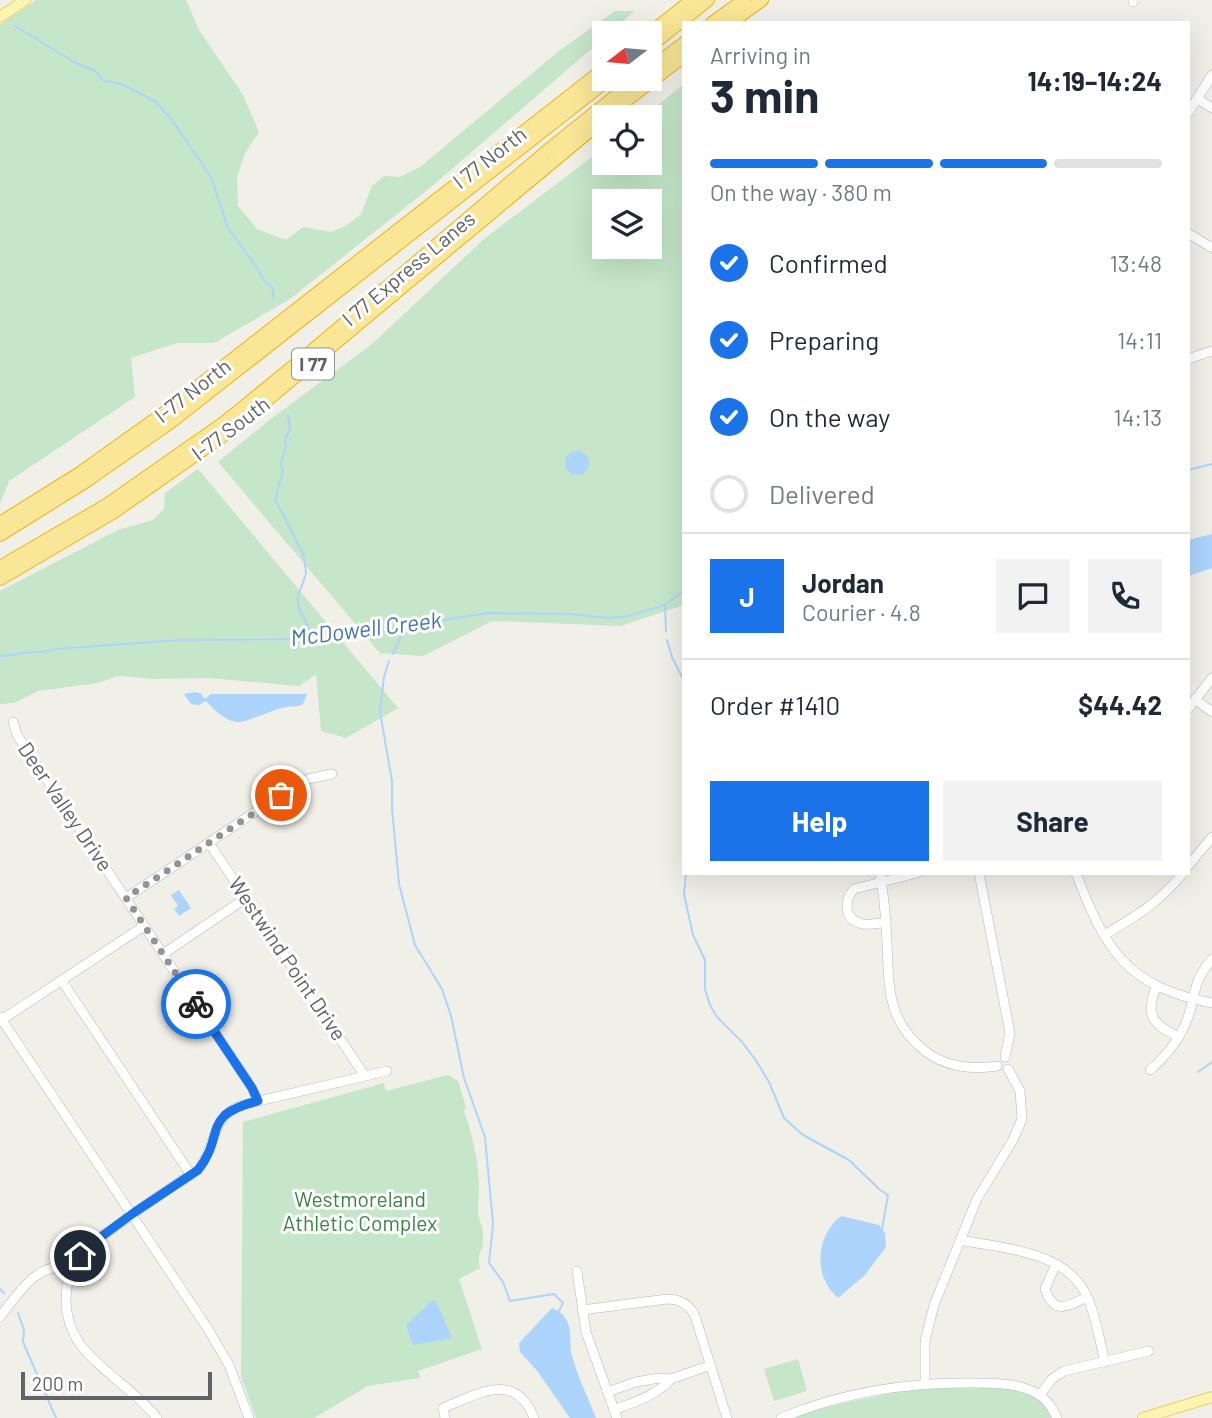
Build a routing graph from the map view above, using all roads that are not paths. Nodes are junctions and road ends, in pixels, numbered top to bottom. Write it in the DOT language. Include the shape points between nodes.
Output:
graph roads {
  1 [pos="25,0"];
  2 [pos="692,0"];
  3 [pos="708,0"];
  4 [pos="744,0"];
  5 [pos="762,0"];
  6 [pos="0,17"];
  7 [pos="715,21"];
  8 [pos="732,21"];
  9 [pos="662,24"];
  10 [pos="662,37"];
  11 [pos="682,47"];
  12 [pos="682,58"];
  13 [pos="662,61"];
  14 [pos="1212,75"];
  15 [pos="592,78"];
  16 [pos="594,91"];
  17 [pos="623,91"];
  18 [pos="1198,99"];
  19 [pos="622,105"];
  20 [pos="1212,108"];
  21 [pos="1190,110"];
  22 [pos="592,129"];
  23 [pos="1190,235"];
  24 [pos="377,247"];
  25 [pos="1212,247"];
  26 [pos="328,299"];
  27 [pos="1212,351"];
  28 [pos="1190,358"];
  29 [pos="0,523"];
  30 [pos="0,535"];
  31 [pos="0,567"];
  32 [pos="0,579"];
  33 [pos="1212,678"];
  34 [pos="1195,699"];
  35 [pos="1190,706"];
  36 [pos="1212,712"];
  37 [pos="13,722"];
  38 [pos="332,774"];
  39 [pos="1212,837"];
  40 [pos="209,843"];
  41 [pos="1190,864"];
  42 [pos="903,875"];
  43 [pos="979,875"];
  44 [pos="1077,875"];
  45 [pos="1181,875"];
  46 [pos="881,878"];
  47 [pos="126,898"];
  48 [pos="246,898"];
  49 [pos="886,922"];
  50 [pos="144,926"];
  51 [pos="1104,935"];
  52 [pos="163,954"];
  53 [pos="1212,958"];
  54 [pos="62,981"];
  55 [pos="1156,987"];
  56 [pos="1192,999"];
  57 [pos="1212,1003"];
  58 [pos="1,1020"];
  59 [pos="1179,1037"];
  60 [pos="1005,1057"];
  61 [pos="997,1066"];
  62 [pos="1008,1069"];
  63 [pos="1150,1070"];
  64 [pos="387,1071"];
  65 [pos="365,1076"];
  66 [pos="258,1101"];
  67 [pos="191,1175"];
  68 [pos="132,1214"];
  69 [pos="960,1240"];
  70 [pos="1056,1264"];
  71 [pos="73,1268"];
  72 [pos="577,1271"];
  73 [pos="1087,1297"];
  74 [pos="582,1310"];
  75 [pos="0,1317"];
  76 [pos="1149,1352"];
  77 [pos="1105,1362"];
  78 [pos="711,1365"];
  79 [pos="671,1379"];
  80 [pos="925,1383"];
  81 [pos="607,1392"];
  82 [pos="1040,1395"];
  83 [pos="1212,1397"];
  84 [pos="444,1413"];
  85 [pos="615,1414"];
  86 [pos="157,1418"];
  87 [pos="249,1418"];
  88 [pos="534,1418"];
  89 [pos="727,1418"];
  90 [pos="781,1418"];
  91 [pos="1057,1418"];
  92 [pos="1143,1418"];
  1 -- 6 [label="main road"];
  2 -- 9 [label="highway"];
  3 -- 10 [label="highway"];
  4 -- 7 [label="highway"];
  5 -- 8 [label="highway"];
  11 -- 13 [label="highway"];
  12 -- 19 [label="highway, I-77 South / I 77"];
  14 -- 18 [label="street"];
  15 -- 24 [label="highway, I 77 North / I 77"];
  16 -- 26 [label="highway, I 77 Express Lanes / I 77"];
  17 -- 31 [label="highway, I 77 Express Lanes / I 77" via="225,422 108,504"];
  18 -- 20 [label="street"];
  18 -- 21 [label="street"];
  22 -- 32 [label="highway, I-77 South / I 77" via="232,430 114,512"];
  23 -- 25 [label="street"];
  24 -- 26 [label="highway"];
  24 -- 29 [label="highway, I-77 North / I 77" via="136,434"];
  26 -- 30 [label="highway, I 77 Express Lanes / I 77" via="143,443"];
  27 -- 28 [label="street"];
  33 -- 34 [label="street"];
  34 -- 35 [label="street"];
  34 -- 36 [label="street"];
  37 -- 47 [label="street, Deer Valley Drive" via="17,735"];
  38 -- 40 [label="street" via="297,784"];
  39 -- 41 [label="street"];
  40 -- 47 [label="street"];
  40 -- 48 [label="street, Westwind Point Drive"];
  42 -- 46 [label="street"];
  43 -- 60 [label="street" via="1009,1023"];
  44 -- 51 [label="street"];
  45 -- 51 [label="street" via="1149,908"];
  46 -- 49 [label="street"];
  46 -- 49 [label="street" via="855,889 845,905 856,922"];
  47 -- 50 [label="street, Deer Valley Drive"];
  48 -- 52 [label="street"];
  48 -- 65 [label="street, Westwind Point Drive"];
  49 -- 61 [label="street" via="891,1000 903,1030 932,1056 948,1063"];
  50 -- 52 [label="street, Deer Valley Drive"];
  50 -- 54 [label="street"];
  51 -- 55 [label="street" via="1125,964"];
  52 -- 66 [label="street, Deer Valley Drive"];
  53 -- 56 [label="street" via="1196,981"];
  54 -- 58 [label="street"];
  54 -- 67 [label="street"];
  55 -- 56 [label="street"];
  55 -- 59 [label="street" via="1152,1017"];
  56 -- 57 [label="street"];
  56 -- 59 [label="street"];
  58 -- 68 [label="street"];
  59 -- 63 [label="street"];
  60 -- 61 [label="street"];
  60 -- 62 [label="street"];
  61 -- 62 [label="street"];
  62 -- 69 [label="street" via="1020,1091 1022,1119 977,1199"];
  64 -- 65 [label="street"];
  65 -- 66 [label="street"];
  66 -- 67 [label="street" via="224,1115 202,1165"];
  67 -- 68 [label="street"];
  68 -- 71 [label="street" via="89,1246"];
  68 -- 87 [label="street" via="216,1342"];
  69 -- 70 [label="street"];
  69 -- 80 [label="street" via="927,1328"];
  70 -- 73 [label="street" via="1080,1283"];
  70 -- 73 [label="street" via="1045,1289 1049,1301 1058,1307 1069,1306"];
  71 -- 75 [label="street" via="52,1267 35,1275"];
  71 -- 86 [label="street" via="66,1303 76,1337"];
  72 -- 74 [label="street"];
  73 -- 77 [label="street"];
  74 -- 78 [label="street" via="682,1301 695,1316"];
  74 -- 81 [label="street"];
  76 -- 77 [label="street"];
  77 -- 82 [label="street" via="1064,1371"];
  78 -- 79 [label="street"];
  78 -- 89 [label="street"];
  79 -- 81 [label="street" via="636,1382"];
  79 -- 85 [label="street"];
  80 -- 82 [label="street" via="1008,1384"];
  80 -- 90 [label="street" via="844,1396"];
  81 -- 85 [label="street"];
  82 -- 91 [label="street"];
  83 -- 92 [label="main road"];
  84 -- 88 [label="street" via="490,1390 503,1389 523,1398"];
}
